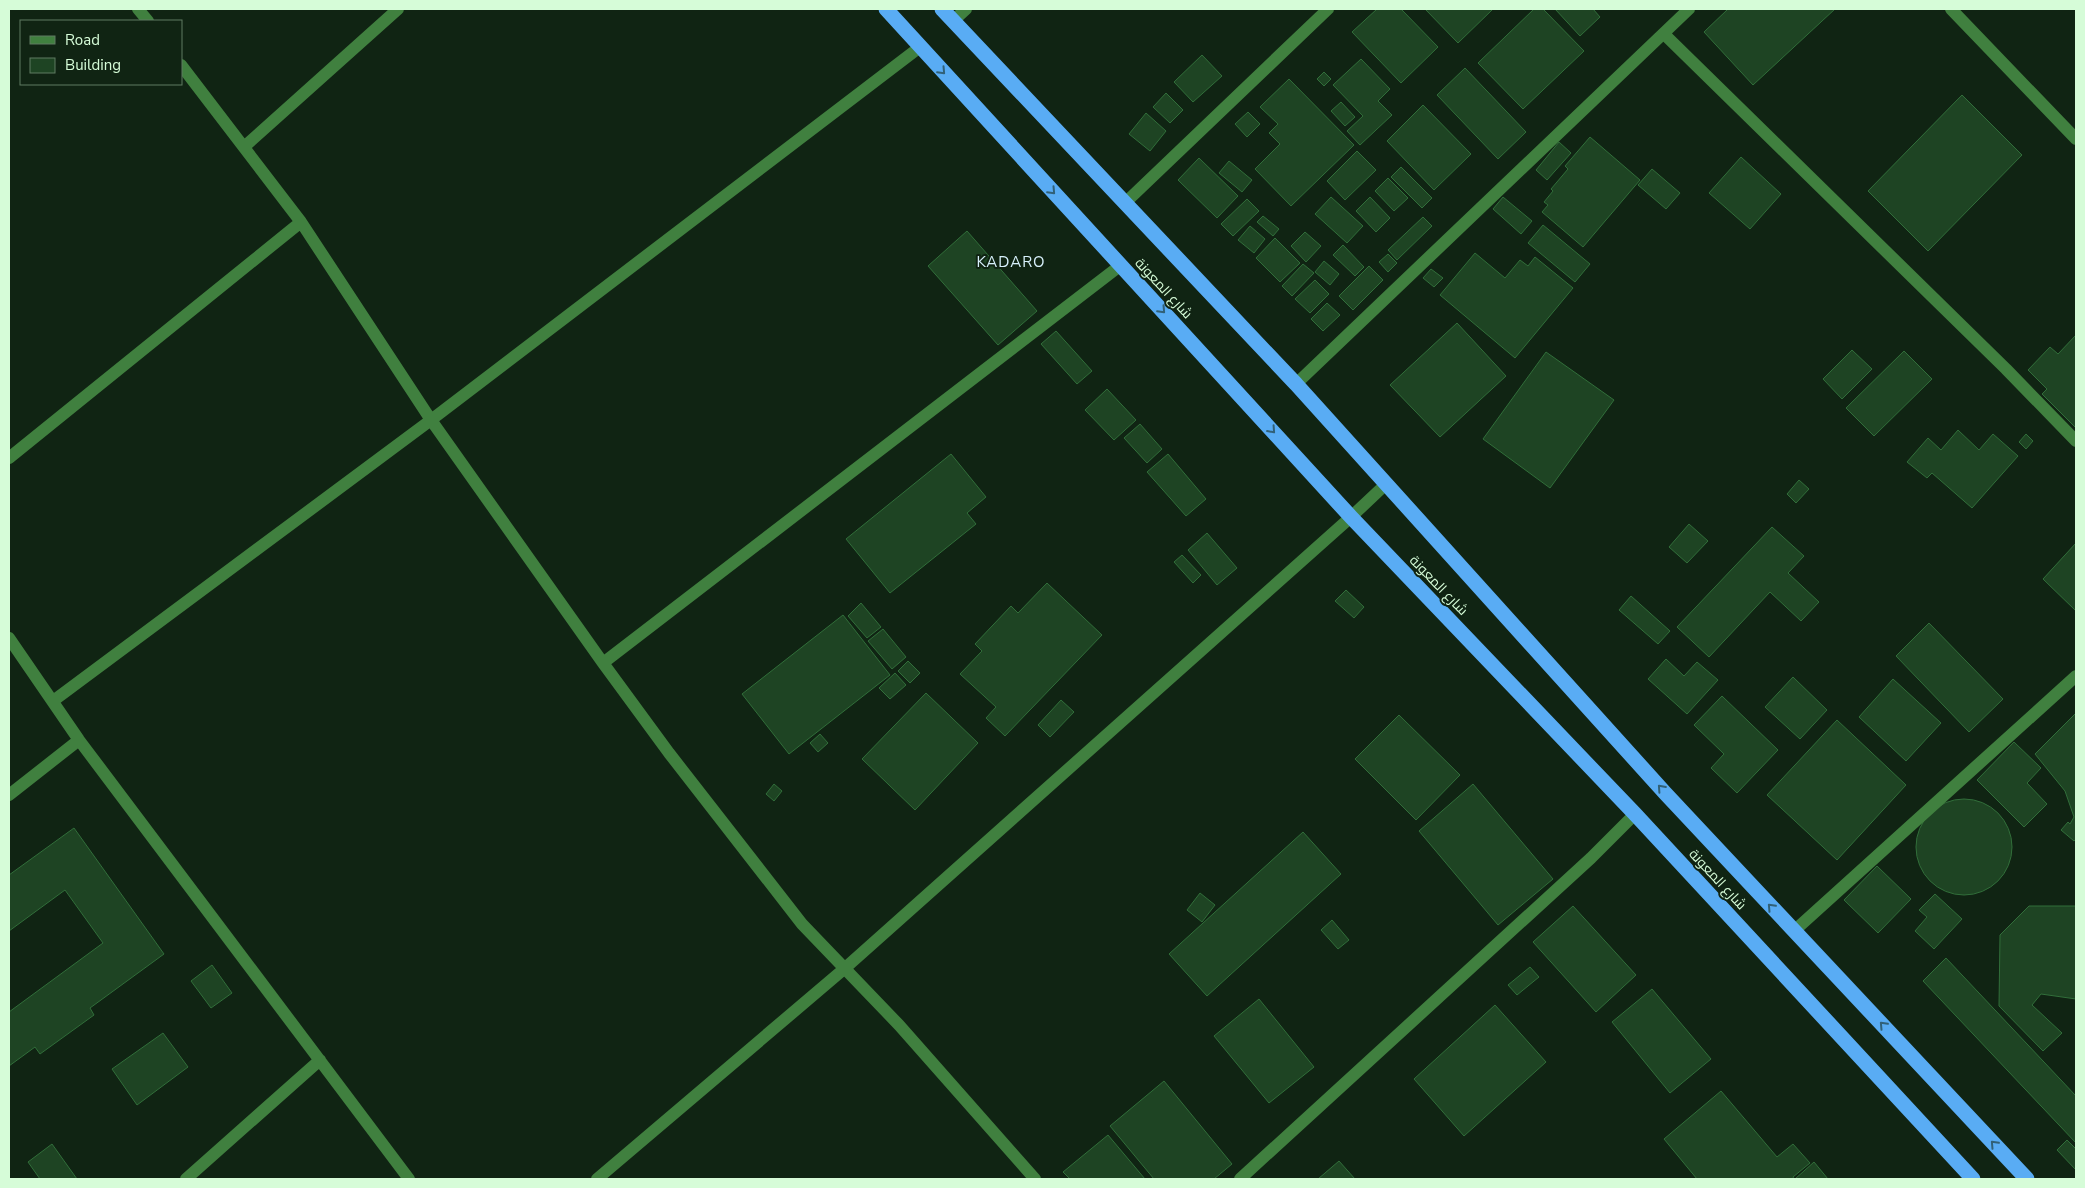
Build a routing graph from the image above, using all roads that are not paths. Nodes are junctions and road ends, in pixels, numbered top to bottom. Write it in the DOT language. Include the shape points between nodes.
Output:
graph roads {
  1 [pos="138,9"];
  2 [pos="398,9"];
  3 [pos="886,9"];
  4 [pos="942,9"];
  5 [pos="966,9"];
  6 [pos="1328,9"];
  7 [pos="1689,9"];
  8 [pos="1951,9"];
  9 [pos="147,20"];
  10 [pos="953,21"];
  11 [pos="1664,34"];
  12 [pos="920,47"];
  13 [pos="182,66"];
  14 [pos="2076,139"];
  15 [pos="244,147"];
  16 [pos="1126,202"];
  17 [pos="301,222"];
  18 [pos="1121,266"];
  19 [pos="1296,384"];
  20 [pos="431,420"];
  21 [pos="2076,441"];
  22 [pos="9,458"];
  23 [pos="1386,484"];
  24 [pos="1352,517"];
  25 [pos="9,638"];
  26 [pos="603,664"];
  27 [pos="2076,676"];
  28 [pos="53,700"];
  29 [pos="79,740"];
  30 [pos="9,795"];
  31 [pos="1635,814"];
  32 [pos="1794,931"];
  33 [pos="844,969"];
  34 [pos="320,1060"];
  35 [pos="186,1179"];
  36 [pos="409,1179"];
  37 [pos="597,1179"];
  38 [pos="1036,1179"];
  39 [pos="1240,1179"];
  40 [pos="1973,1179"];
  41 [pos="2027,1179"];
  1 -- 9 [label="street"];
  2 -- 15 [label="street"];
  3 -- 12 [label="highway, شارع المعونة"];
  4 -- 10 [label="highway, شارع المعونة"];
  5 -- 10 [label="street"];
  6 -- 16 [label="street"];
  7 -- 11 [label="street"];
  8 -- 14 [label="street"];
  10 -- 16 [label="highway, شارع المعونة"];
  11 -- 19 [label="street"];
  11 -- 21 [label="street"];
  12 -- 18 [label="highway, شارع المعونة, one-way"];
  12 -- 20 [label="street"];
  13 -- 15 [label="street"];
  15 -- 17 [label="street"];
  16 -- 19 [label="highway, شارع المعونة"];
  17 -- 20 [label="street"];
  17 -- 22 [label="street"];
  18 -- 24 [label="highway, شارع المعونة, one-way"];
  18 -- 26 [label="street"];
  19 -- 23 [label="highway, شارع المعونة"];
  20 -- 26 [label="street"];
  20 -- 28 [label="street"];
  23 -- 24 [label="street"];
  32 -- 23 [label="highway, شارع المعونة, one-way"];
  24 -- 31 [label="highway, شارع المعونة"];
  24 -- 33 [label="street"];
  25 -- 28 [label="street"];
  26 -- 33 [label="street" via="802,924"];
  27 -- 32 [label="street"];
  28 -- 29 [label="street"];
  29 -- 30 [label="street"];
  29 -- 34 [label="street"];
  31 -- 39 [label="street"];
  31 -- 40 [label="highway, شارع المعونة"];
  41 -- 32 [label="highway, شارع المعونة, one-way"];
  33 -- 37 [label="street"];
  33 -- 38 [label="street" via="899,1025"];
  34 -- 35 [label="street"];
  34 -- 36 [label="street"];
}
